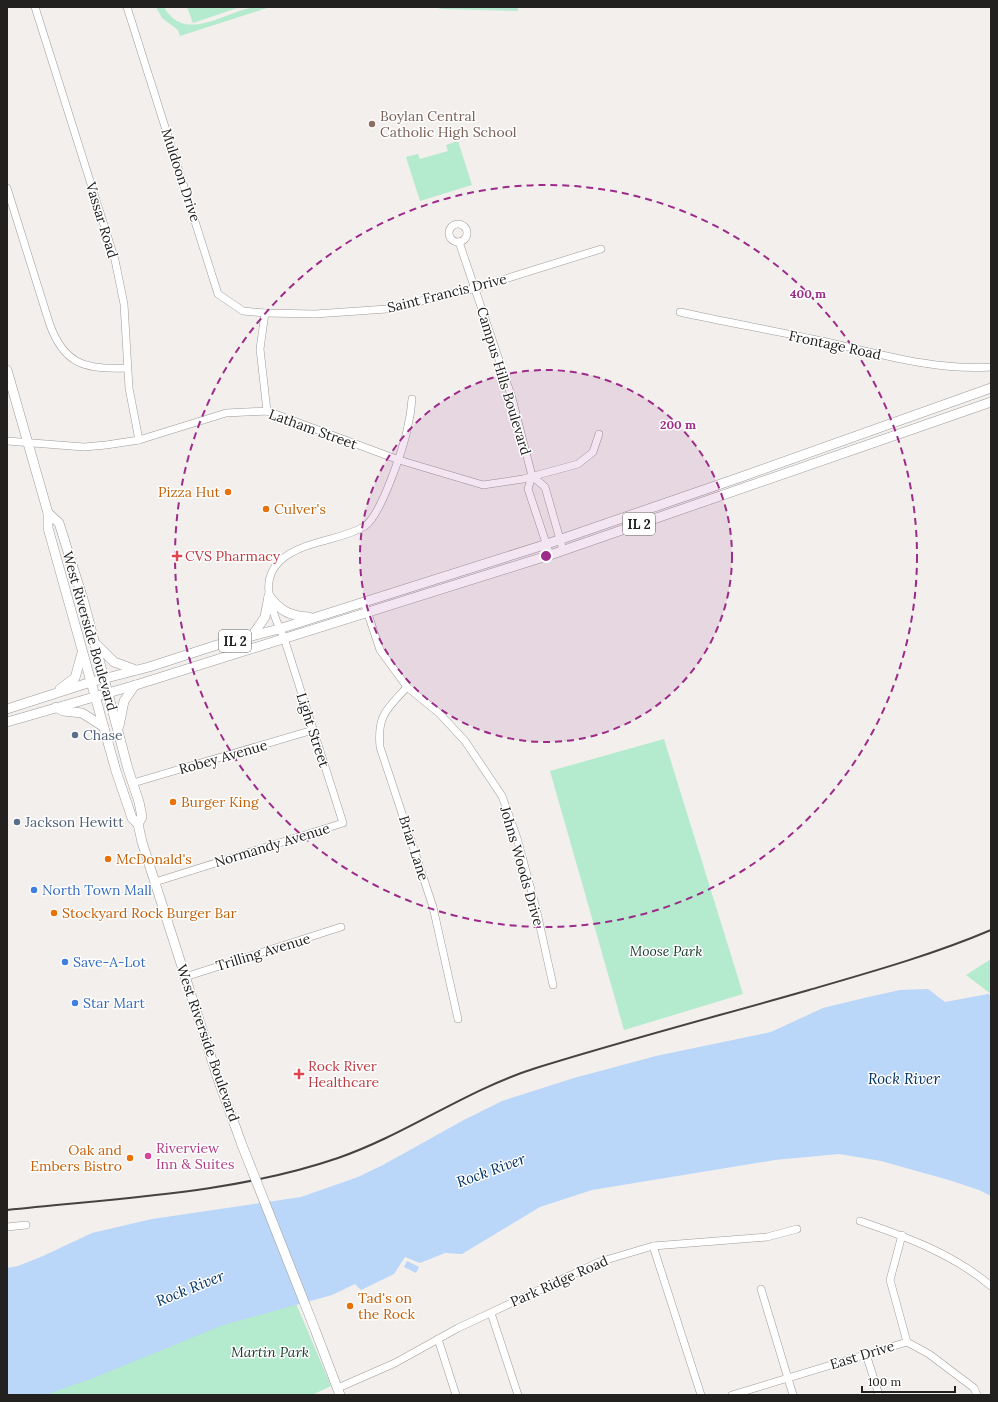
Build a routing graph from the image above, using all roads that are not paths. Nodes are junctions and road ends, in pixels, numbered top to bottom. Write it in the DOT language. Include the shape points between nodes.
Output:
graph roads {
  1 [pos="34,7"];
  2 [pos="128,7"];
  3 [pos="7,188"];
  4 [pos="459,242"];
  5 [pos="600,249"];
  6 [pos="476,288"];
  7 [pos="680,312"];
  8 [pos="265,313"];
  9 [pos="991,367"];
  10 [pos="126,368"];
  11 [pos="7,370"];
  12 [pos="991,388"];
  13 [pos="412,399"];
  14 [pos="991,402"];
  15 [pos="267,411"];
  16 [pos="599,434"];
  17 [pos="140,440"];
  18 [pos="7,441"];
  19 [pos="30,443"];
  20 [pos="399,460"];
  21 [pos="532,476"];
  22 [pos="48,513"];
  23 [pos="560,539"];
  24 [pos="547,544"];
  25 [pos="563,550"];
  26 [pos="550,555"];
  27 [pos="270,596"];
  28 [pos="364,602"];
  29 [pos="368,613"];
  30 [pos="314,618"];
  31 [pos="279,629"];
  32 [pos="252,636"];
  33 [pos="284,638"];
  34 [pos="96,644"];
  35 [pos="82,649"];
  36 [pos="137,671"];
  37 [pos="105,678"];
  38 [pos="92,682"];
  39 [pos="136,685"];
  40 [pos="407,686"];
  41 [pos="108,692"];
  42 [pos="53,694"];
  43 [pos="95,696"];
  44 [pos="56,707"];
  45 [pos="7,709"];
  46 [pos="7,722"];
  47 [pos="104,728"];
  48 [pos="313,730"];
  49 [pos="118,733"];
  50 [pos="133,783"];
  51 [pos="343,823"];
  52 [pos="138,824"];
  53 [pos="155,882"];
  54 [pos="341,927"];
  55 [pos="185,977"];
  56 [pos="553,985"];
  57 [pos="458,1019"];
  58 [pos="860,1221"];
  59 [pos="26,1225"];
  60 [pos="7,1227"];
  61 [pos="797,1228"];
  62 [pos="902,1235"];
  63 [pos="653,1246"];
  64 [pos="991,1286"];
  65 [pos="760,1289"];
  66 [pos="491,1313"];
  67 [pos="438,1340"];
  68 [pos="907,1342"];
  69 [pos="866,1354"];
  70 [pos="788,1378"];
  71 [pos="339,1391"];
  72 [pos="456,1395"];
  73 [pos="518,1395"];
  74 [pos="701,1395"];
  75 [pos="732,1395"];
  76 [pos="793,1395"];
  77 [pos="879,1395"];
  78 [pos="977,1395"];
  1 -- 10 [label="street, Vassar Road" via="115,260 124,304"];
  2 -- 8 [label="street, Muldoon Drive" via="218,294 243,311"];
  3 -- 10 [label="street" via="49,322 58,342 64,351 82,364 104,369"];
  4 -- 6 [label="street, Campus Hills Boulevard"];
  5 -- 6 [label="street, Saint Francis Drive"];
  6 -- 8 [label="street, Saint Francis Drive" via="387,309 315,314"];
  6 -- 21 [label="street, Campus Hills Boulevard" via="512,398"];
  7 -- 9 [label="street, Frontage Road" via="889,357 938,365"];
  8 -- 15 [label="street" via="260,349"];
  10 -- 17 [label="street, Vassar Road"];
  11 -- 19 [label="main road, West Riverside Boulevard"];
  12 -- 23 [label="main road, IL 2"];
  13 -- 20 [label="street, Light Street"];
  14 -- 25 [label="main road, IL 2"];
  15 -- 17 [label="street, Latham Street" via="226,413"];
  15 -- 20 [label="street, Latham Street"];
  16 -- 21 [label="street, Latham Street" via="593,452 578,464"];
  17 -- 19 [label="street, Latham Street" via="84,447"];
  18 -- 19 [label="street, Latham Street"];
  19 -- 22 [label="main road, West Riverside Boulevard"];
  20 -- 21 [label="street, Latham Street" via="483,484"];
  20 -- 27 [label="street, Light Street" via="376,512 366,525 287,554 270,573"];
  21 -- 23 [label="street" via="545,487"];
  21 -- 24 [label="street, Campus Hills Boulevard" via="528,489"];
  22 -- 34 [label="main road, West Riverside Boulevard" via="59,522"];
  22 -- 35 [label="main road, West Riverside Boulevard" via="48,528"];
  23 -- 24 [label="main road, IL 2"];
  23 -- 25 [label="street"];
  24 -- 26 [label="street, Campus Hills Boulevard"];
  24 -- 28 [label="main road, IL 2"];
  25 -- 26 [label="main road, IL 2"];
  26 -- 29 [label="main road, IL 2"];
  27 -- 30 [label="main road" via="278,607 292,616"];
  27 -- 31 [label="street, Light Street"];
  27 -- 32 [label="main road" via="265,617"];
  28 -- 29 [label="street, Johns Woods Drive"];
  28 -- 30 [label="main road, IL 2"];
  29 -- 33 [label="main road, IL 2"];
  29 -- 40 [label="street, Johns Woods Drive" via="380,650"];
  30 -- 31 [label="main road, IL 2"];
  31 -- 32 [label="main road, IL 2"];
  31 -- 33 [label="street, Light Street"];
  32 -- 36 [label="main road, IL 2"];
  33 -- 39 [label="main road, IL 2"];
  33 -- 48 [label="street, Light Street"];
  34 -- 36 [label="main road" via="114,662"];
  34 -- 37 [label="main road, West Riverside Boulevard"];
  35 -- 38 [label="main road, West Riverside Boulevard"];
  35 -- 42 [label="main road" via="75,678"];
  36 -- 37 [label="main road, IL 2"];
  37 -- 38 [label="main road, IL 2"];
  37 -- 41 [label="main road, West Riverside Boulevard"];
  38 -- 42 [label="main road, IL 2"];
  38 -- 43 [label="main road, West Riverside Boulevard"];
  39 -- 41 [label="main road, IL 2"];
  39 -- 49 [label="main road" via="124,701"];
  40 -- 56 [label="street, Johns Woods Drive" via="440,714 466,741 502,796 517,838 536,908"];
  40 -- 57 [label="street, Briar Lane" via="386,711 378,729 380,747 433,906"];
  41 -- 43 [label="main road, IL 2"];
  41 -- 49 [label="main road, West Riverside Boulevard"];
  42 -- 45 [label="main road, IL 2"];
  43 -- 44 [label="main road, IL 2"];
  43 -- 47 [label="main road, West Riverside Boulevard"];
  44 -- 46 [label="main road, IL 2"];
  44 -- 47 [label="main road" via="63,711 82,713"];
  47 -- 52 [label="main road, West Riverside Boulevard" via="127,805 132,818"];
  48 -- 50 [label="street, Robey Avenue"];
  48 -- 51 [label="street, Light Street"];
  49 -- 50 [label="main road, West Riverside Boulevard"];
  50 -- 52 [label="main road, West Riverside Boulevard" via="142,817"];
  51 -- 53 [label="street, Normandy Avenue"];
  52 -- 53 [label="main road, West Riverside Boulevard"];
  53 -- 55 [label="main road, West Riverside Boulevard"];
  54 -- 55 [label="street, Trilling Avenue"];
  55 -- 71 [label="main road, West Riverside Boulevard, bridge" via="242,1145"];
  58 -- 62 [label="street"];
  59 -- 60 [label="street"];
  61 -- 63 [label="street, Park Ridge Road" via="767,1237"];
  62 -- 64 [label="street" via="945,1254"];
  62 -- 68 [label="street" via="890,1280"];
  63 -- 66 [label="street, Park Ridge Road" via="583,1268"];
  63 -- 74 [label="street"];
  65 -- 70 [label="street"];
  66 -- 67 [label="street, Park Ridge Road"];
  66 -- 73 [label="street"];
  67 -- 71 [label="street, Park Ridge Road"];
  67 -- 72 [label="street"];
  68 -- 69 [label="street, East Drive"];
  68 -- 78 [label="street, East Drive" via="929,1354 974,1388"];
  69 -- 70 [label="street, East Drive"];
  69 -- 77 [label="street"];
  70 -- 75 [label="street, East Drive"];
  70 -- 76 [label="street"];
}
